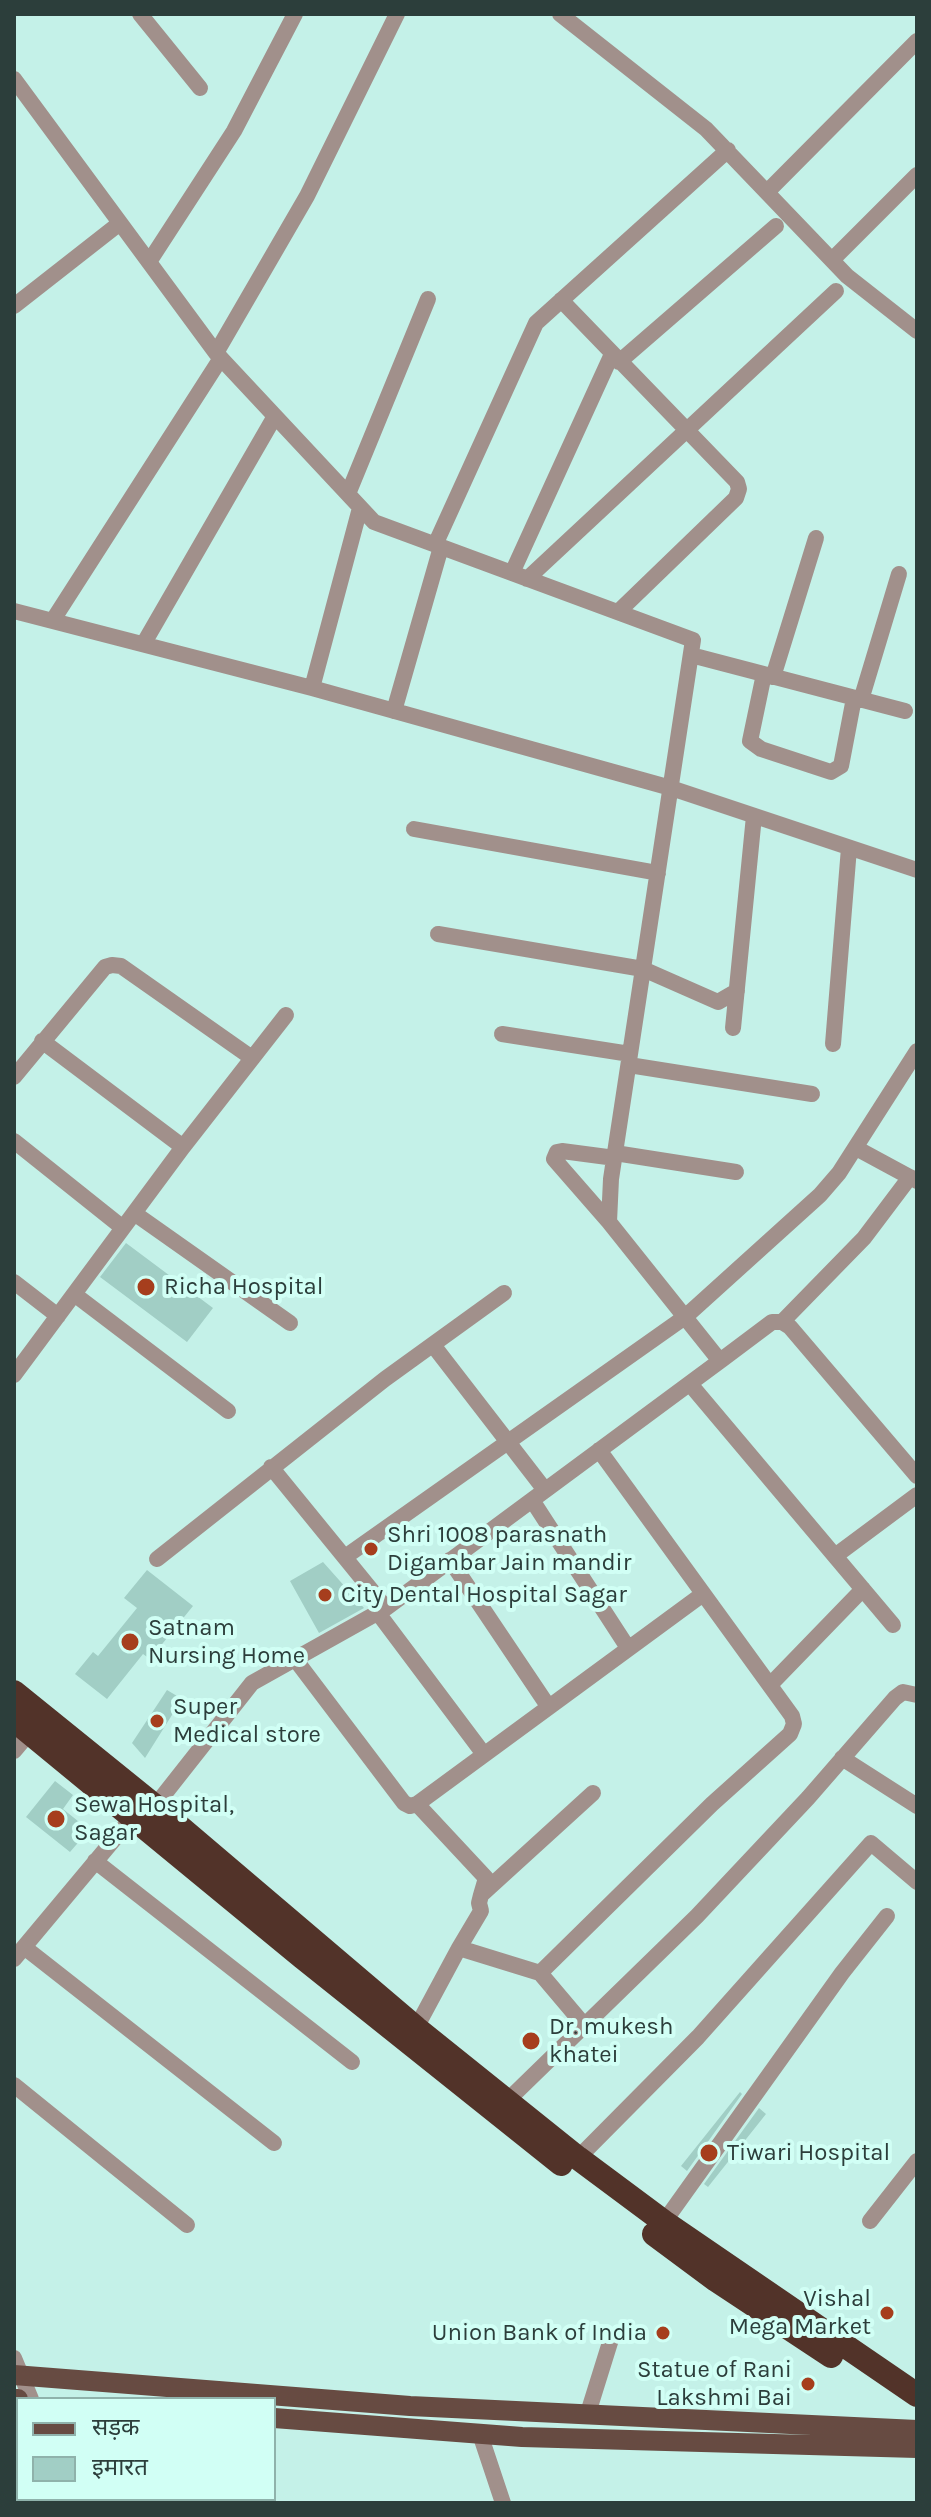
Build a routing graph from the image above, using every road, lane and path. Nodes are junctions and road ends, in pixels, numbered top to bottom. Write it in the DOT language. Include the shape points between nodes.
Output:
graph roads {
  1 [pos="140,14"];
  2 [pos="295,14"];
  3 [pos="397,14"];
  4 [pos="560,14"];
  5 [pos="917,41"];
  6 [pos="14,79"];
  7 [pos="200,88"];
  8 [pos="728,150"];
  9 [pos="917,175"];
  10 [pos="768,191"];
  11 [pos="120,223"];
  12 [pos="776,226"];
  13 [pos="832,260"];
  14 [pos="149,262"];
  15 [pos="836,291"];
  16 [pos="428,299"];
  17 [pos="561,300"];
  18 [pos="14,306"];
  19 [pos="917,331"];
  20 [pos="218,356"];
  21 [pos="615,358"];
  22 [pos="275,416"];
  23 [pos="685,430"];
  24 [pos="348,494"];
  25 [pos="360,508"];
  26 [pos="816,538"];
  27 [pos="438,546"];
  28 [pos="899,574"];
  29 [pos="520,576"];
  30 [pos="14,611"];
  31 [pos="618,612"];
  32 [pos="53,620"];
  33 [pos="144,643"];
  34 [pos="691,655"];
  35 [pos="768,676"];
  36 [pos="312,688"];
  37 [pos="858,699"];
  38 [pos="394,711"];
  39 [pos="905,711"];
  40 [pos="671,788"];
  41 [pos="754,816"];
  42 [pos="414,829"];
  43 [pos="849,848"];
  44 [pos="916,866"];
  45 [pos="658,873"];
  46 [pos="438,934"];
  47 [pos="643,969"];
  48 [pos="737,991"];
  49 [pos="286,1015"];
  50 [pos="733,1028"];
  51 [pos="502,1034"];
  52 [pos="42,1041"];
  53 [pos="833,1044"];
  54 [pos="917,1051"];
  55 [pos="252,1058"];
  56 [pos="629,1060"];
  57 [pos="14,1077"];
  58 [pos="812,1094"];
  59 [pos="14,1141"];
  60 [pos="183,1147"];
  61 [pos="856,1148"];
  62 [pos="615,1156"];
  63 [pos="736,1172"];
  64 [pos="914,1179"];
  65 [pos="134,1213"];
  66 [pos="609,1222"];
  67 [pos="123,1228"];
  68 [pos="14,1282"];
  69 [pos="504,1293"];
  70 [pos="74,1294"];
  71 [pos="58,1316"];
  72 [pos="685,1317"];
  73 [pos="782,1322"];
  74 [pos="290,1323"];
  75 [pos="433,1345"];
  76 [pos="720,1361"];
  77 [pos="14,1375"];
  78 [pos="690,1384"];
  79 [pos="228,1411"];
  80 [pos="508,1443"];
  81 [pos="599,1450"];
  82 [pos="271,1467"];
  83 [pos="917,1476"];
  84 [pos="538,1495"];
  85 [pos="917,1495"];
  86 [pos="835,1556"];
  87 [pos="345,1557"];
  88 [pos="157,1559"];
  89 [pos="450,1560"];
  90 [pos="863,1589"];
  91 [pos="703,1594"];
  92 [pos="382,1611"];
  93 [pos="893,1625"];
  94 [pos="628,1648"];
  95 [pos="295,1659"];
  96 [pos="770,1685"];
  97 [pos="14,1692"];
  98 [pos="917,1695"];
  99 [pos="548,1706"];
  100 [pos="22,1726"];
  101 [pos="14,1751"];
  102 [pos="483,1753"];
  103 [pos="842,1758"];
  104 [pos="593,1793"];
  105 [pos="417,1804"];
  106 [pos="155,1806"];
  107 [pos="917,1806"];
  108 [pos="131,1819"];
  109 [pos="95,1861"];
  110 [pos="917,1882"];
  111 [pos="481,1895"];
  112 [pos="887,1916"];
  113 [pos="459,1948"];
  114 [pos="19,1953"];
  115 [pos="540,1973"];
  116 [pos="584,2025"];
  117 [pos="416,2028"];
  118 [pos="352,2062"];
  119 [pos="14,2085"];
  120 [pos="508,2100"];
  121 [pos="274,2143"];
  122 [pos="578,2158"];
  123 [pos="917,2161"];
  124 [pos="870,2221"];
  125 [pos="664,2222"];
  126 [pos="187,2225"];
  127 [pos="612,2336"];
  128 [pos="17,2369"];
  129 [pos="917,2395"];
  130 [pos="30,2397"];
  131 [pos="917,2412"];
  132 [pos="588,2413"];
  133 [pos="276,2418"];
  134 [pos="917,2430"];
  135 [pos="480,2434"];
  136 [pos="917,2448"];
  137 [pos="503,2503"];
  1 -- 7 [label="street"];
  2 -- 14 [label="street" via="234,131"];
  3 -- 20 [label="street" via="307,196"];
  4 -- 8 [label="street"];
  5 -- 10 [label="street"];
  6 -- 11 [label="street"];
  8 -- 10 [label="street"];
  8 -- 17 [label="street"];
  9 -- 13 [label="street"];
  10 -- 13 [label="street"];
  11 -- 14 [label="street"];
  11 -- 18 [label="street"];
  12 -- 21 [label="street"];
  13 -- 19 [label="street"];
  14 -- 20 [label="street"];
  15 -- 23 [label="street"];
  16 -- 24 [label="street"];
  17 -- 21 [label="street"];
  17 -- 27 [label="street" via="536,323"];
  20 -- 22 [label="street"];
  20 -- 32 [label="street"];
  21 -- 23 [label="street"];
  21 -- 29 [label="street"];
  22 -- 24 [label="street"];
  22 -- 33 [label="street"];
  23 -- 29 [label="street"];
  23 -- 31 [label="street" via="737,482 736,498"];
  24 -- 25 [label="street"];
  25 -- 27 [label="street" via="374,522"];
  25 -- 36 [label="street"];
  26 -- 35 [label="street"];
  27 -- 29 [label="street"];
  27 -- 38 [label="street"];
  28 -- 37 [label="street"];
  29 -- 31 [label="street"];
  30 -- 32 [label="street"];
  31 -- 34 [label="street" via="693,640"];
  32 -- 33 [label="street"];
  33 -- 36 [label="street"];
  34 -- 35 [label="street"];
  34 -- 40 [label="street"];
  35 -- 37 [label="street"];
  35 -- 37 [label="street" via="750,741 831,772 841,766"];
  36 -- 38 [label="street"];
  37 -- 39 [label="street"];
  38 -- 40 [label="street"];
  40 -- 41 [label="street"];
  40 -- 45 [label="street"];
  41 -- 43 [label="street"];
  41 -- 48 [label="street"];
  42 -- 45 [label="street"];
  43 -- 44 [label="street"];
  43 -- 53 [label="street"];
  45 -- 47 [label="street"];
  46 -- 47 [label="street"];
  47 -- 48 [label="street" via="718,1002"];
  47 -- 56 [label="street"];
  48 -- 50 [label="street"];
  49 -- 55 [label="street"];
  51 -- 56 [label="street"];
  52 -- 55 [label="street" via="112,965 121,966"];
  52 -- 57 [label="street"];
  52 -- 60 [label="street"];
  54 -- 61 [label="street"];
  55 -- 60 [label="street"];
  56 -- 58 [label="street"];
  56 -- 62 [label="street"];
  59 -- 67 [label="street"];
  60 -- 65 [label="street"];
  61 -- 64 [label="street"];
  61 -- 72 [label="street" via="820,1195"];
  62 -- 63 [label="street"];
  62 -- 66 [label="street"];
  62 -- 66 [label="street" via="562,1151 554,1155"];
  64 -- 73 [label="street"];
  65 -- 67 [label="street"];
  65 -- 74 [label="street"];
  66 -- 72 [label="street"];
  67 -- 70 [label="street"];
  68 -- 71 [label="street"];
  69 -- 75 [label="street"];
  70 -- 71 [label="street"];
  70 -- 79 [label="street"];
  71 -- 77 [label="street"];
  72 -- 76 [label="street"];
  72 -- 80 [label="street"];
  73 -- 76 [label="street" via="772,1322"];
  73 -- 83 [label="street"];
  75 -- 80 [label="street"];
  75 -- 82 [label="street"];
  76 -- 78 [label="street"];
  78 -- 81 [label="street"];
  78 -- 86 [label="street"];
  80 -- 84 [label="street"];
  80 -- 87 [label="street"];
  81 -- 84 [label="street"];
  81 -- 91 [label="street"];
  82 -- 87 [label="street"];
  82 -- 88 [label="street"];
  84 -- 89 [label="street"];
  84 -- 94 [label="street"];
  85 -- 86 [label="street"];
  86 -- 90 [label="street"];
  87 -- 92 [label="street"];
  89 -- 92 [label="street"];
  89 -- 99 [label="street"];
  90 -- 93 [label="street"];
  90 -- 96 [label="street"];
  91 -- 94 [label="street"];
  91 -- 96 [label="street"];
  92 -- 95 [label="street"];
  92 -- 102 [label="street"];
  94 -- 99 [label="street"];
  95 -- 105 [label="street" via="404,1803"];
  95 -- 106 [label="street" via="252,1683"];
  96 -- 115 [label="street" via="792,1716 790,1734"];
  97 -- 106 [label="highway"];
  98 -- 103 [label="street" via="903,1692 895,1698"];
  99 -- 102 [label="street"];
  100 -- 101 [label="street"];
  100 -- 108 [label="highway"];
  102 -- 105 [label="street"];
  103 -- 107 [label="street"];
  103 -- 116 [label="street" via="697,1916"];
  104 -- 111 [label="street"];
  105 -- 111 [label="street" via="486,1878"];
  106 -- 108 [label="street"];
  106 -- 117 [label="highway"];
  108 -- 109 [label="street"];
  108 -- 131 [label="highway" via="508,2124 716,2280"];
  109 -- 114 [label="street"];
  109 -- 118 [label="street"];
  110 -- 122 [label="street" via="871,1843 698,2037"];
  111 -- 113 [label="street" via="481,1911"];
  112 -- 125 [label="street"];
  113 -- 115 [label="street"];
  113 -- 117 [label="street"];
  114 -- 121 [label="street"];
  115 -- 116 [label="street"];
  116 -- 120 [label="street"];
  117 -- 120 [label="highway"];
  119 -- 126 [label="street"];
  120 -- 122 [label="highway"];
  122 -- 125 [label="highway"];
  123 -- 124 [label="street"];
  125 -- 129 [label="highway"];
  127 -- 132 [label="street"];
  128 -- 130 [label="street"];
  128 -- 132 [label="main road" via="410,2406"];
  132 -- 134 [label="main road"];
  133 -- 135 [label="main road"];
  135 -- 136 [label="main road"];
  135 -- 137 [label="street"];
}
